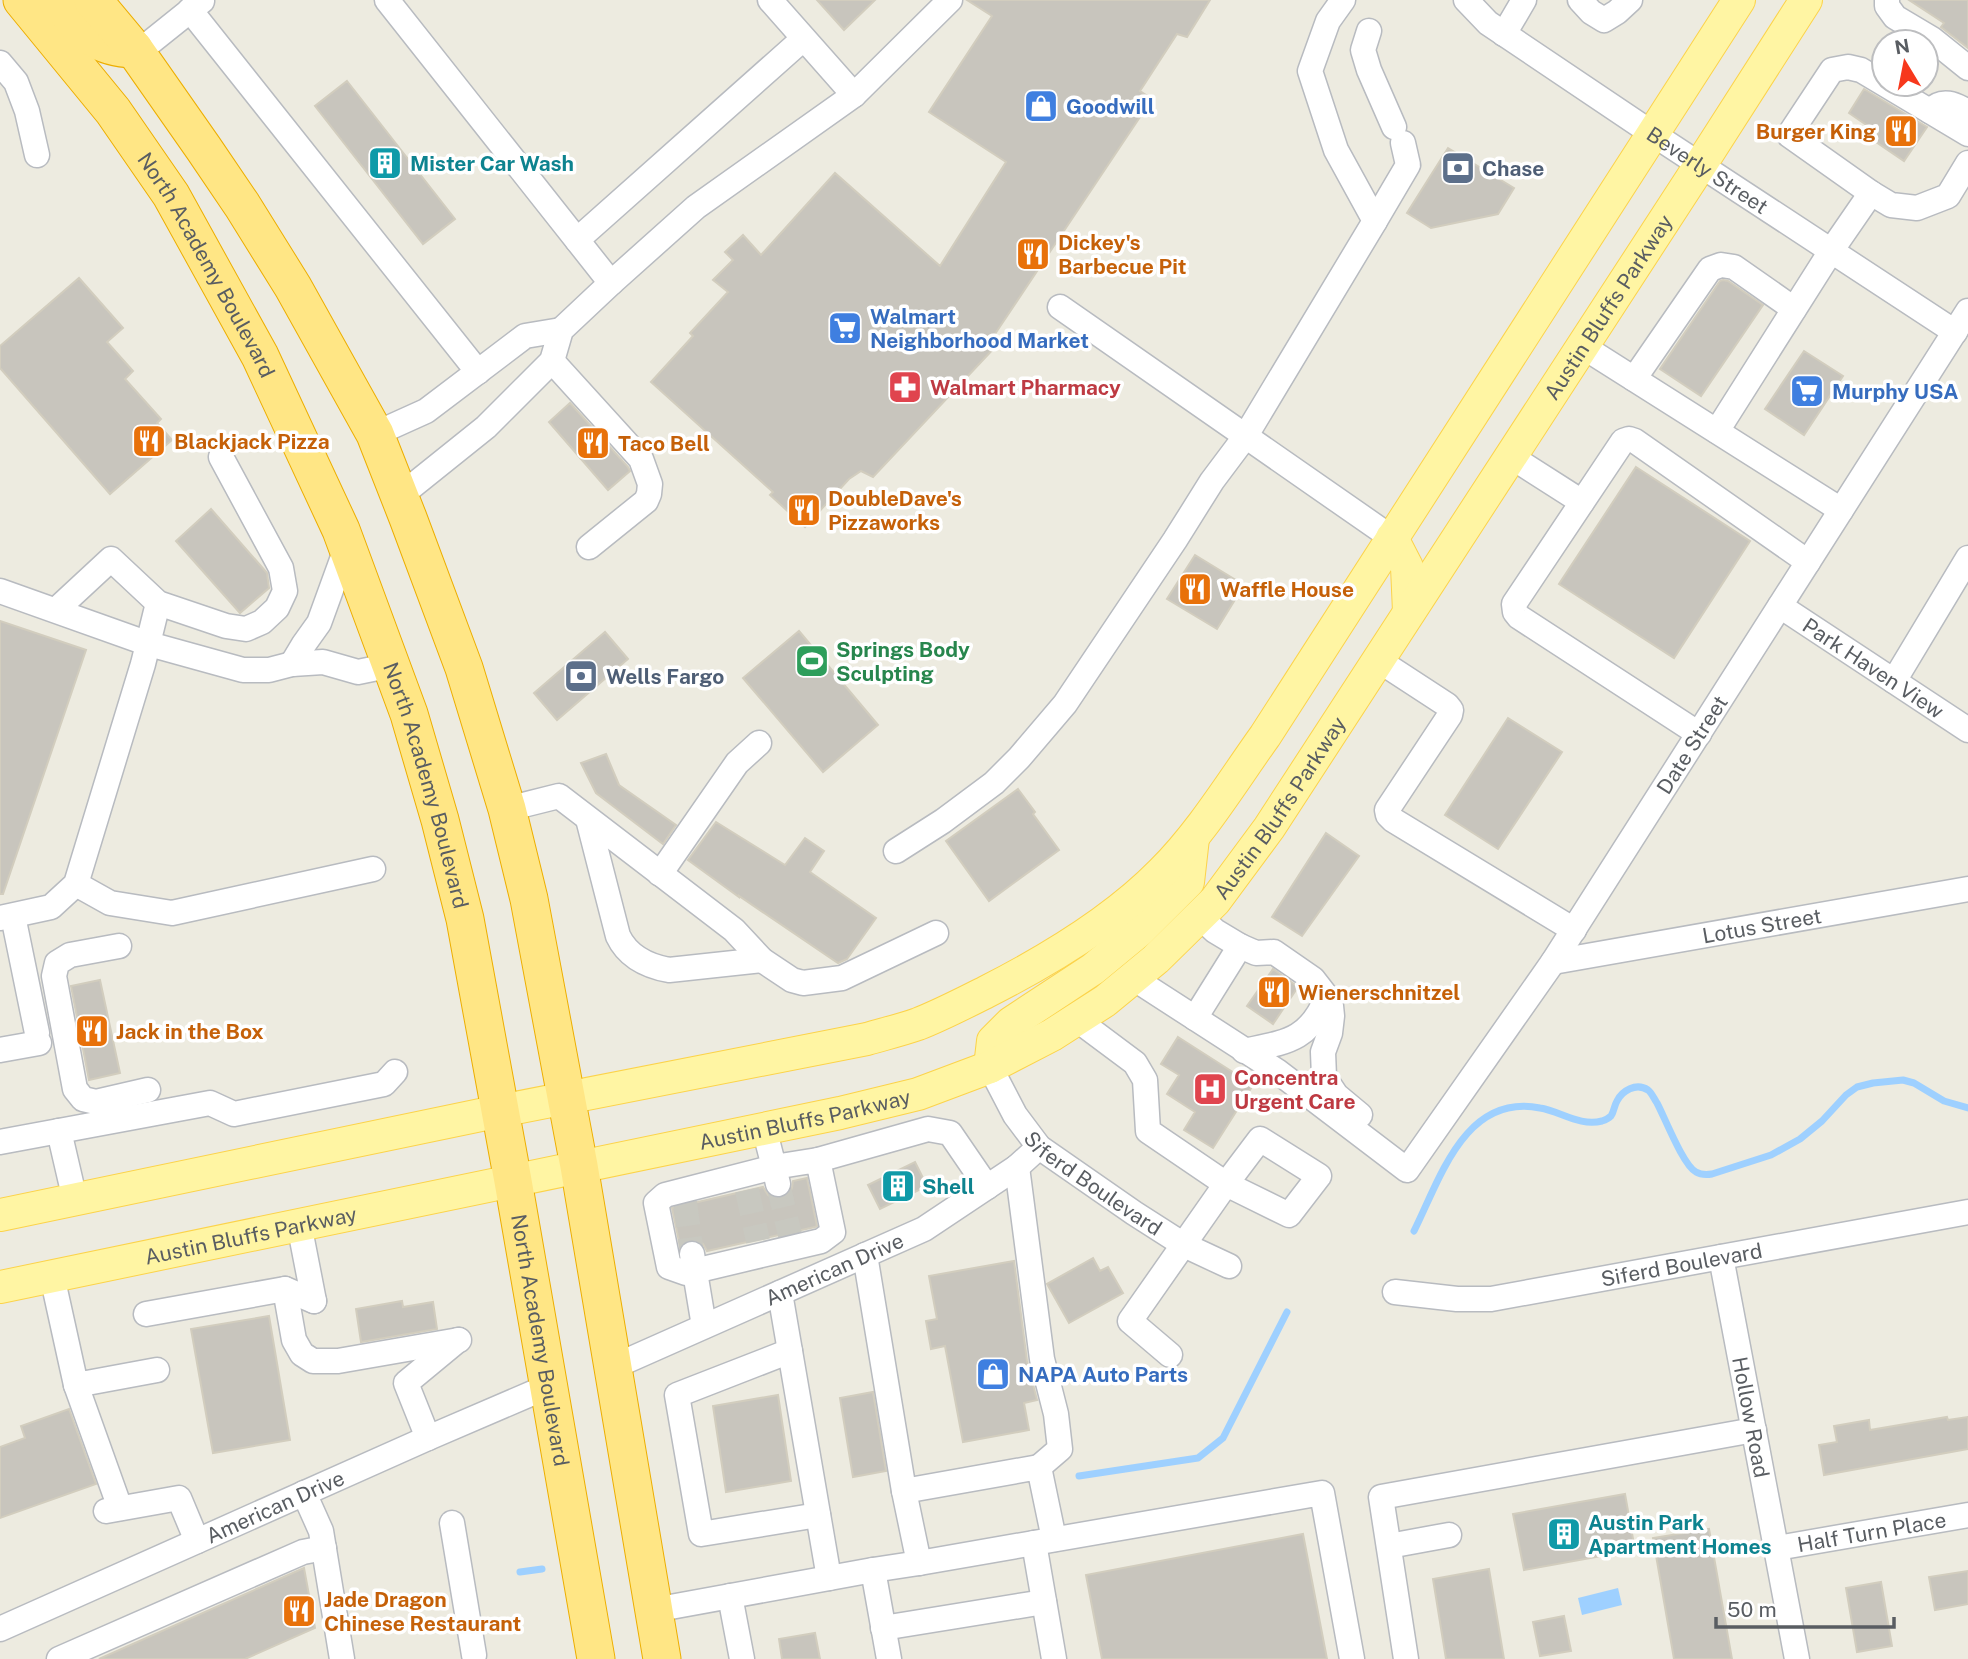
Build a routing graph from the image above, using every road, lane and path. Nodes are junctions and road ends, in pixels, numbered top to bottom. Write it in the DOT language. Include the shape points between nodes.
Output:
graph roads {
  1 [pos="22,0"];
  2 [pos="57,0"];
  3 [pos="93,0"];
  4 [pos="387,0"];
  5 [pos="770,0"];
  6 [pos="950,0"];
  7 [pos="1343,0"];
  8 [pos="1466,0"];
  9 [pos="1524,0"];
  10 [pos="1580,0"];
  11 [pos="1630,0"];
  12 [pos="1738,0"];
  13 [pos="1805,0"];
  14 [pos="1886,0"];
  15 [pos="197,5"];
  16 [pos="1885,28"];
  17 [pos="1369,31"];
  18 [pos="1504,34"];
  19 [pos="803,39"];
  20 [pos="135,51"];
  21 [pos="1940,61"];
  22 [pos="0,63"];
  23 [pos="1968,68"];
  24 [pos="1968,74"];
  25 [pos="854,95"];
  26 [pos="1930,111"];
  27 [pos="1968,112"];
  28 [pos="1653,134"];
  29 [pos="1968,134"];
  30 [pos="37,155"];
  31 [pos="1968,163"];
  32 [pos="1701,164"];
  33 [pos="1871,193"];
  34 [pos="1375,221"];
  35 [pos="577,240"];
  36 [pos="1831,251"];
  37 [pos="611,283"];
  38 [pos="1060,307"];
  39 [pos="1794,309"];
  40 [pos="1968,312"];
  41 [pos="561,330"];
  42 [pos="1955,332"];
  43 [pos="1582,346"];
  44 [pos="552,361"];
  45 [pos="478,372"];
  46 [pos="1634,379"];
  47 [pos="1717,431"];
  48 [pos="374,434"];
  49 [pos="1245,437"];
  50 [pos="1510,456"];
  51 [pos="221,457"];
  52 [pos="400,496"];
  53 [pos="1582,502"];
  54 [pos="1841,510"];
  55 [pos="1392,538"];
  56 [pos="347,546"];
  57 [pos="589,547"];
  58 [pos="1968,558"];
  59 [pos="1808,562"];
  60 [pos="0,591"];
  61 [pos="158,603"];
  62 [pos="1780,606"];
  63 [pos="56,610"];
  64 [pos="1409,612"];
  65 [pos="149,644"];
  66 [pos="1378,660"];
  67 [pos="292,664"];
  68 [pos="392,665"];
  69 [pos="1894,681"];
  70 [pos="1968,730"];
  71 [pos="1699,734"];
  72 [pos="759,743"];
  73 [pos="508,809"];
  74 [pos="588,819"];
  75 [pos="1193,838"];
  76 [pos="896,851"];
  77 [pos="373,869"];
  78 [pos="660,874"];
  79 [pos="76,884"];
  80 [pos="1968,889"];
  81 [pos="1199,916"];
  82 [pos="6,917"];
  83 [pos="1574,930"];
  84 [pos="936,933"];
  85 [pos="119,946"];
  86 [pos="1240,946"];
  87 [pos="762,960"];
  88 [pos="1553,962"];
  89 [pos="1133,978"];
  90 [pos="1326,997"];
  91 [pos="1195,1018"];
  92 [pos="1076,1019"];
  93 [pos="1282,1043"];
  94 [pos="0,1050"];
  95 [pos="1244,1051"];
  96 [pos="1323,1052"];
  97 [pos="990,1067"];
  98 [pos="395,1072"];
  99 [pos="148,1090"];
  100 [pos="565,1098"];
  101 [pos="500,1111"];
  102 [pos="764,1128"];
  103 [pos="59,1131"];
  104 [pos="0,1142"];
  105 [pos="1039,1147"];
  106 [pos="818,1160"];
  107 [pos="1410,1165"];
  108 [pos="579,1166"];
  109 [pos="1017,1167"];
  110 [pos="776,1175"];
  111 [pos="513,1181"];
  112 [pos="987,1187"];
  113 [pos="75,1200"];
  114 [pos="1968,1212"];
  115 [pos="0,1215"];
  116 [pos="299,1224"];
  117 [pos="821,1241"];
  118 [pos="1184,1245"];
  119 [pos="865,1255"];
  120 [pos="1721,1257"];
  121 [pos="693,1262"];
  122 [pos="1229,1266"];
  123 [pos="825,1273"];
  124 [pos="52,1276"];
  125 [pos="0,1287"];
  126 [pos="285,1289"];
  127 [pos="1395,1292"];
  128 [pos="780,1293"];
  129 [pos="146,1314"];
  130 [pos="705,1326"];
  131 [pos="790,1351"];
  132 [pos="1170,1355"];
  133 [pos="612,1367"];
  134 [pos="157,1370"];
  135 [pos="76,1385"];
  136 [pos="549,1386"];
  137 [pos="1754,1430"];
  138 [pos="428,1438"];
  139 [pos="1040,1467"];
  140 [pos="904,1490"];
  141 [pos="304,1493"];
  142 [pos="818,1515"];
  143 [pos="1968,1515"];
  144 [pos="452,1522"];
  145 [pos="1449,1535"];
  146 [pos="197,1541"];
  147 [pos="1044,1541"];
  148 [pos="1389,1546"];
  149 [pos="324,1548"];
  150 [pos="1777,1548"];
  151 [pos="919,1563"];
  152 [pos="873,1570"];
  153 [pos="829,1578"];
  154 [pos="730,1596"];
  155 [pos="1045,1602"];
  156 [pos="654,1611"];
  157 [pos="883,1628"];
  158 [pos="0,1629"];
  159 [pos="474,1655"];
  160 [pos="59,1659"];
  161 [pos="342,1659"];
  162 [pos="596,1659"];
  163 [pos="662,1659"];
  164 [pos="742,1659"];
  165 [pos="889,1659"];
  166 [pos="1054,1659"];
  167 [pos="1352,1659"];
  168 [pos="1406,1659"];
  169 [pos="1797,1659"];
  1 -- 56 [label="highway, North Academy Boulevard" via="113,111 172,195 260,356"];
  2 -- 20 [label="highway" via="88,35 103,44"];
  3 -- 20 [label="highway"];
  4 -- 35 [label="street"];
  5 -- 19 [label="street"];
  6 -- 25 [label="street"];
  7 -- 34 [label="street" via="1328,21 1310,71 1336,150"];
  8 -- 18 [label="street, Beverly Street"];
  9 -- 18 [label="street"];
  10 -- 11 [label="street" via="1604,20"];
  12 -- 28 [label="main road"];
  13 -- 32 [label="main road, Austin Bluffs Parkway"];
  14 -- 16 [label="street" via="1877,20"];
  14 -- 23 [label="street" via="1895,17"];
  15 -- 20 [label="street"];
  15 -- 45 [label="street"];
  17 -- 34 [label="street" via="1363,50 1369,71 1408,166"];
  18 -- 28 [label="street, Beverly Street"];
  19 -- 25 [label="street"];
  19 -- 35 [label="street"];
  20 -- 48 [label="highway" via="242,205"];
  21 -- 24 [label="street"];
  22 -- 30 [label="street" via="16,82"];
  25 -- 37 [label="street" via="696,207"];
  26 -- 27 [label="street" via="1947,103"];
  26 -- 29 [label="street"];
  26 -- 33 [label="street" via="1861,71 1848,67 1832,70 1788,135"];
  28 -- 32 [label="street, Beverly Street"];
  28 -- 55 [label="main road"];
  31 -- 33 [label="street" via="1948,196 1917,208 1891,205"];
  32 -- 36 [label="street, Beverly Street"];
  32 -- 43 [label="main road, Austin Bluffs Parkway"];
  33 -- 36 [label="street"];
  34 -- 49 [label="street"];
  35 -- 37 [label="street"];
  36 -- 39 [label="street"];
  36 -- 42 [label="street, Beverly Street"];
  37 -- 41 [label="street"];
  38 -- 49 [label="street"];
  39 -- 46 [label="street" via="1734,267 1710,269"];
  39 -- 47 [label="street"];
  40 -- 42 [label="street, Date Street"];
  41 -- 44 [label="street"];
  41 -- 45 [label="street" via="526,336"];
  42 -- 54 [label="street, Date Street"];
  43 -- 46 [label="street"];
  43 -- 50 [label="main road, Austin Bluffs Parkway"];
  44 -- 52 [label="street" via="486,427"];
  44 -- 57 [label="street" via="641,459 650,484 646,500"];
  45 -- 48 [label="street" via="426,411"];
  46 -- 47 [label="street"];
  47 -- 54 [label="street"];
  48 -- 52 [label="highway"];
  49 -- 55 [label="street"];
  49 -- 76 [label="street" via="1065,704 994,783"];
  50 -- 53 [label="street"];
  50 -- 64 [label="main road, Austin Bluffs Parkway"];
  51 -- 61 [label="street" via="281,568 285,591 277,608 246,629"];
  52 -- 73 [label="highway" via="464,668"];
  53 -- 59 [label="street" via="1623,441 1629,439"];
  53 -- 71 [label="street" via="1514,604 1514,612"];
  54 -- 59 [label="street, Date Street"];
  55 -- 64 [label="main road" via="1407,567"];
  55 -- 75 [label="main road" via="1265,736"];
  56 -- 67 [label="street" via="319,623"];
  56 -- 68 [label="highway, North Academy Boulevard"];
  58 -- 69 [label="street"];
  59 -- 62 [label="street, Date Street"];
  60 -- 63 [label="street"];
  61 -- 63 [label="street" via="111,559"];
  61 -- 65 [label="street"];
  62 -- 69 [label="street, Park Haven View"];
  62 -- 71 [label="street, Date Street"];
  63 -- 65 [label="street"];
  64 -- 66 [label="main road, Austin Bluffs Parkway"];
  65 -- 67 [label="street" via="243,670"];
  65 -- 79 [label="street"];
  66 -- 81 [label="main road, Austin Bluffs Parkway" via="1269,828"];
  66 -- 83 [label="street" via="1451,710 1388,815"];
  67 -- 68 [label="street" via="323,662 358,672"];
  68 -- 101 [label="highway, North Academy Boulevard" via="459,894"];
  69 -- 70 [label="street, Park Haven View"];
  71 -- 83 [label="street, Date Street"];
  72 -- 78 [label="street" via="737,763"];
  73 -- 74 [label="street" via="559,796"];
  73 -- 100 [label="highway"];
  74 -- 78 [label="street"];
  74 -- 87 [label="street" via="618,936 639,961 669,970"];
  75 -- 97 [label="main road" via="1188,882 1139,932 1093,969 1011,1023 993,1041"];
  75 -- 100 [label="main road" via="1161,873 1081,938 1030,970 918,1024 867,1039"];
  77 -- 79 [label="street" via="172,913 110,904"];
  78 -- 87 [label="street" via="734,930"];
  79 -- 82 [label="street" via="51,907"];
  80 -- 88 [label="street, Lotus Street"];
  81 -- 86 [label="street"];
  81 -- 89 [label="main road, Austin Bluffs Parkway"];
  82 -- 94 [label="street" via="38,1038"];
  83 -- 88 [label="street, Date Street"];
  84 -- 87 [label="street" via="842,978 803,984"];
  85 -- 99 [label="street" via="57,963 54,976 75,1089 83,1099 96,1102"];
  86 -- 90 [label="street" via="1256,953 1274,952 1313,979"];
  86 -- 91 [label="street"];
  88 -- 107 [label="street, Date Street"];
  89 -- 91 [label="street"];
  89 -- 92 [label="main road, Austin Bluffs Parkway"];
  90 -- 93 [label="street" via="1308,1030"];
  90 -- 96 [label="street" via="1332,1016"];
  91 -- 95 [label="street"];
  92 -- 97 [label="main road, Austin Bluffs Parkway"];
  92 -- 118 [label="street" via="1135,1063 1145,1080 1148,1131 1226,1184"];
  93 -- 95 [label="street"];
  93 -- 96 [label="street"];
  95 -- 107 [label="street"];
  96 -- 107 [label="street" via="1324,1077 1336,1095"];
  97 -- 102 [label="main road, Austin Bluffs Parkway" via="918,1094"];
  97 -- 105 [label="street, Siferd Boulevard" via="1015,1115"];
  98 -- 103 [label="street" via="384,1084 234,1114 210,1102"];
  100 -- 101 [label="main road"];
  100 -- 108 [label="highway"];
  101 -- 111 [label="highway, North Academy Boulevard"];
  101 -- 113 [label="main road"];
  102 -- 108 [label="main road, Austin Bluffs Parkway"];
  102 -- 110 [label="street"];
  103 -- 104 [label="street"];
  103 -- 113 [label="street"];
  105 -- 109 [label="street, American Drive"];
  105 -- 118 [label="street, Siferd Boulevard"];
  106 -- 110 [label="street"];
  106 -- 112 [label="street" via="928,1129 950,1133"];
  106 -- 117 [label="street" via="832,1232"];
  108 -- 111 [label="main road, Austin Bluffs Parkway"];
  108 -- 133 [label="highway"];
  109 -- 112 [label="street, American Drive"];
  109 -- 139 [label="street" via="1042,1359 1060,1449"];
  110 -- 121 [label="street" via="683,1196 666,1195 656,1203 669,1267 686,1273"];
  111 -- 116 [label="main road, Austin Bluffs Parkway"];
  111 -- 136 [label="highway, North Academy Boulevard"];
  112 -- 119 [label="street, American Drive" via="923,1229"];
  113 -- 115 [label="main road"];
  114 -- 120 [label="street, Siferd Boulevard"];
  116 -- 124 [label="main road, Austin Bluffs Parkway"];
  116 -- 126 [label="street" via="314,1301"];
  117 -- 121 [label="street" via="792,1241"];
  117 -- 123 [label="street"];
  118 -- 122 [label="street, Siferd Boulevard"];
  118 -- 132 [label="street" via="1130,1321"];
  119 -- 123 [label="street, American Drive"];
  119 -- 140 [label="street"];
  120 -- 127 [label="street, Siferd Boulevard" via="1491,1299"];
  120 -- 137 [label="street, Hollow Road"];
  121 -- 130 [label="street"];
  123 -- 128 [label="street, American Drive"];
  124 -- 125 [label="main road, Austin Bluffs Parkway"];
  124 -- 135 [label="street"];
  126 -- 129 [label="street"];
  126 -- 138 [label="street" via="294,1340 313,1361 338,1361 459,1340 406,1383"];
  128 -- 130 [label="street, American Drive"];
  128 -- 131 [label="street"];
  130 -- 133 [label="street, American Drive"];
  131 -- 142 [label="street"];
  131 -- 142 [label="street" via="677,1395 701,1534"];
  133 -- 156 [label="highway"];
  134 -- 135 [label="street"];
  135 -- 146 [label="street" via="113,1509 179,1498"];
  136 -- 138 [label="street, American Drive"];
  136 -- 162 [label="highway, North Academy Boulevard"];
  137 -- 148 [label="street" via="1381,1497"];
  137 -- 150 [label="street, Hollow Road"];
  138 -- 141 [label="street, American Drive"];
  139 -- 140 [label="street"];
  139 -- 147 [label="street"];
  140 -- 151 [label="street"];
  141 -- 146 [label="street, American Drive"];
  141 -- 149 [label="street"];
  142 -- 153 [label="street"];
  143 -- 150 [label="street, Half Turn Place"];
  144 -- 159 [label="street"];
  145 -- 148 [label="street"];
  146 -- 158 [label="street, American Drive"];
  147 -- 151 [label="street"];
  147 -- 155 [label="street"];
  147 -- 167 [label="street" via="1321,1493"];
  148 -- 168 [label="street"];
  149 -- 160 [label="street" via="303,1552"];
  149 -- 161 [label="street"];
  150 -- 169 [label="street, Hollow Road"];
  151 -- 152 [label="street"];
  152 -- 153 [label="street"];
  152 -- 157 [label="street"];
  153 -- 154 [label="street"];
  154 -- 156 [label="street"];
  154 -- 164 [label="street"];
  155 -- 157 [label="street"];
  155 -- 166 [label="street"];
  156 -- 163 [label="highway"];
  157 -- 165 [label="street"];
}
